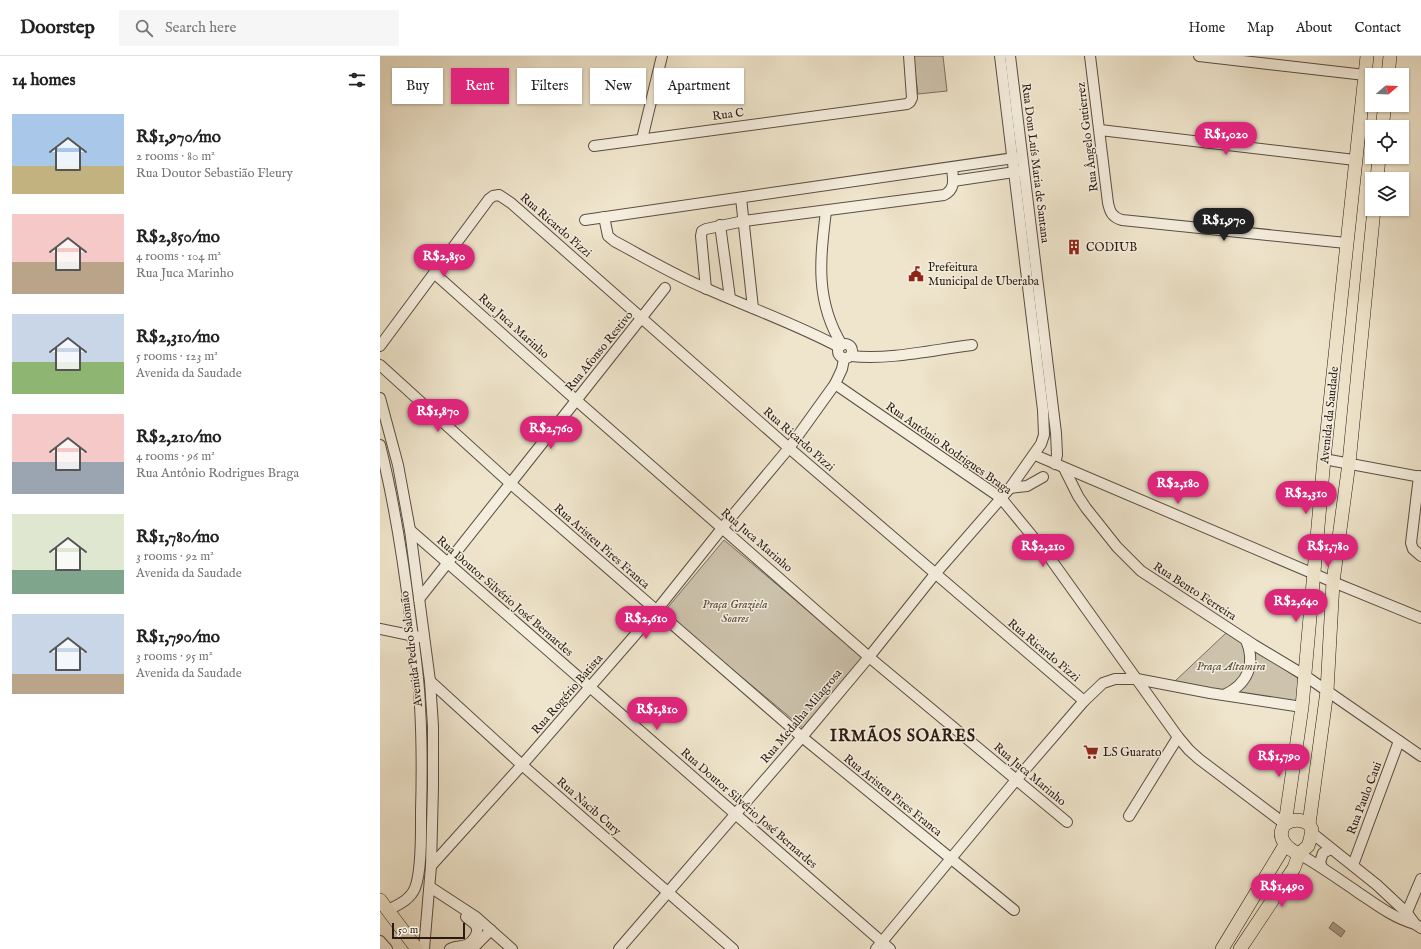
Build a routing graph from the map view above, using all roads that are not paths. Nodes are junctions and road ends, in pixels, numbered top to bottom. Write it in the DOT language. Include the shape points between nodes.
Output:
graph roads {
  1 [pos="662,56"];
  2 [pos="909,56"];
  3 [pos="1000,56"];
  4 [pos="1010,56"];
  5 [pos="1090,56"];
  6 [pos="1199,56"];
  7 [pos="1366,56"];
  8 [pos="1390,56"];
  9 [pos="1365,68"];
  10 [pos="1389,68"];
  11 [pos="1365,75"];
  12 [pos="1100,130"];
  13 [pos="642,139"];
  14 [pos="594,146"];
  15 [pos="1017,158"];
  16 [pos="1355,160"];
  17 [pos="952,168"];
  18 [pos="1019,172"];
  19 [pos="953,181"];
  20 [pos="741,198"];
  21 [pos="826,211"];
  22 [pos="1373,216"];
  23 [pos="604,217"];
  24 [pos="585,220"];
  25 [pos="744,221"];
  26 [pos="720,225"];
  27 [pos="1346,243"];
  28 [pos="434,273"];
  29 [pos="665,288"];
  30 [pos="706,289"];
  31 [pos="730,298"];
  32 [pos="753,308"];
  33 [pos="642,317"];
  34 [pos="972,345"];
  35 [pos="380,346"];
  36 [pos="840,346"];
  37 [pos="848,357"];
  38 [pos="380,365"];
  39 [pos="835,384"];
  40 [pos="380,398"];
  41 [pos="576,400"];
  42 [pos="380,445"];
  43 [pos="789,448"];
  44 [pos="1035,456"];
  45 [pos="1324,459"];
  46 [pos="1349,463"];
  47 [pos="1055,464"];
  48 [pos="1065,470"];
  49 [pos="1043,477"];
  50 [pos="1420,477"];
  51 [pos="510,483"];
  52 [pos="1010,488"];
  53 [pos="1001,498"];
  54 [pos="723,527"];
  55 [pos="410,530"];
  56 [pos="1421,556"];
  57 [pos="447,563"];
  58 [pos="1313,573"];
  59 [pos="935,574"];
  60 [pos="1334,582"];
  61 [pos="419,600"];
  62 [pos="656,611"];
  63 [pos="1421,618"];
  64 [pos="380,629"];
  65 [pos="413,635"];
  66 [pos="425,638"];
  67 [pos="1246,640"];
  68 [pos="869,657"];
  69 [pos="1304,675"];
  70 [pos="1137,679"];
  71 [pos="430,681"];
  72 [pos="590,688"];
  73 [pos="1327,690"];
  74 [pos="1224,695"];
  75 [pos="1084,700"];
  76 [pos="1302,707"];
  77 [pos="802,737"];
  78 [pos="1178,737"];
  79 [pos="1399,741"];
  80 [pos="1421,756"];
  81 [pos="522,765"];
  82 [pos="1016,780"];
  83 [pos="735,813"];
  84 [pos="1129,816"];
  85 [pos="1067,822"];
  86 [pos="1285,824"];
  87 [pos="1310,828"];
  88 [pos="1285,845"];
  89 [pos="1331,848"];
  90 [pos="1299,854"];
  91 [pos="951,858"];
  92 [pos="1353,865"];
  93 [pos="431,866"];
  94 [pos="1322,867"];
  95 [pos="1421,879"];
  96 [pos="433,889"];
  97 [pos="668,892"];
  98 [pos="382,903"];
  99 [pos="1014,910"];
  100 [pos="1405,917"];
  101 [pos="1418,926"];
  102 [pos="491,930"];
  103 [pos="380,942"];
  104 [pos="879,945"];
  105 [pos="387,949"];
  106 [pos="417,949"];
  107 [pos="424,949"];
  108 [pos="450,949"];
  109 [pos="472,949"];
  110 [pos="512,949"];
  111 [pos="619,949"];
  112 [pos="734,949"];
  113 [pos="890,949"];
  114 [pos="1222,949"];
  115 [pos="1240,949"];
  1 -- 13 [label="street"];
  2 -- 13 [label="street, Rua C" via="912,95 907,104"];
  3 -- 15 [label="street, Rua Dom Luís Maria de Santana"];
  4 -- 15 [label="street, Rua Dom Luís Maria de Santana"];
  5 -- 12 [label="street, Rua Ângelo Gutierrez"];
  6 -- 11 [label="street"];
  7 -- 9 [label="main road, Avenida da Saudade"];
  8 -- 10 [label="main road"];
  11 -- 16 [label="main road, Avenida da Saudade"];
  12 -- 16 [label="street"];
  12 -- 27 [label="street, Rua Ângelo Gutierrez" via="1108,203 1112,215 1116,218"];
  13 -- 14 [label="street, Rua C"];
  15 -- 17 [label="street"];
  15 -- 18 [label="street, Rua Dom Luís Maria de Santana"];
  16 -- 27 [label="main road, Avenida da Saudade"];
  17 -- 19 [label="street"];
  17 -- 20 [label="street"];
  18 -- 19 [label="street"];
  18 -- 44 [label="street, Rua Dom Luís Maria de Santana" via="1044,424 1042,444"];
  18 -- 47 [label="street, Rua Dom Luís Maria de Santana" via="1056,433"];
  19 -- 21 [label="street" via="952,188 944,195"];
  20 -- 23 [label="street"];
  20 -- 25 [label="street"];
  21 -- 25 [label="street"];
  21 -- 36 [label="street" via="821,248 822,294 827,316"];
  22 -- 46 [label="main road, Avenida da Saudade"];
  23 -- 24 [label="street"];
  23 -- 30 [label="street" via="606,232 610,239"];
  25 -- 26 [label="street"];
  25 -- 32 [label="street"];
  26 -- 30 [label="street" via="702,231"];
  26 -- 31 [label="street"];
  27 -- 45 [label="main road, Avenida da Saudade"];
  28 -- 33 [label="street, Rua Ricardo Pizzi" via="489,199 499,195"];
  28 -- 35 [label="street"];
  28 -- 41 [label="street, Rua Juca Marinho"];
  29 -- 33 [label="street, Rua Afonso Restivo"];
  30 -- 31 [label="street"];
  31 -- 32 [label="street"];
  32 -- 36 [label="street"];
  33 -- 41 [label="street, Rua Afonso Restivo"];
  33 -- 43 [label="street, Rua Ricardo Pizzi"];
  34 -- 37 [label="street" via="882,357"];
  36 -- 37 [label="street" via="849,345 852,352"];
  37 -- 39 [label="street, Rua Rogério Batista"];
  38 -- 51 [label="street, Rua Aristeu Pires Franca"];
  39 -- 43 [label="street, Rua Rogério Batista"];
  39 -- 53 [label="street, Rua Antônio Rodrigues Braga"];
  40 -- 55 [label="street, Avenida Pedro Salomão" via="398,465"];
  41 -- 51 [label="street, Rua Afonso Restivo"];
  41 -- 54 [label="street, Rua Juca Marinho"];
  42 -- 65 [label="street, Avenida Pedro Salomão" via="391,488"];
  43 -- 54 [label="street, Rua Rogério Batista"];
  43 -- 59 [label="street, Rua Ricardo Pizzi"];
  44 -- 47 [label="street"];
  44 -- 52 [label="street, Rua Dom Luís Maria de Santana"];
  45 -- 46 [label="street"];
  45 -- 58 [label="main road, Avenida da Saudade"];
  46 -- 50 [label="street"];
  46 -- 60 [label="main road, Avenida da Saudade"];
  47 -- 48 [label="street"];
  48 -- 58 [label="street"];
  48 -- 67 [label="street, Rua Bento Ferreira" via="1086,508 1117,547 1142,571"];
  49 -- 52 [label="street" via="1027,486"];
  50 -- 56 [label="street" via="1411,544"];
  51 -- 57 [label="street, Rua Afonso Restivo"];
  51 -- 62 [label="street, Rua Aristeu Pires Franca"];
  52 -- 53 [label="street, Rua Medalha Milagrosa"];
  53 -- 59 [label="street, Rua Medalha Milagrosa"];
  53 -- 70 [label="street, Rua Antônio Rodrigues Braga" via="1047,554"];
  54 -- 62 [label="street, Rua Rogério Batista"];
  54 -- 68 [label="street, Rua Juca Marinho"];
  55 -- 57 [label="street, Rua Doutor Silvério José Bernardes"];
  55 -- 61 [label="street, Avenida Pedro Salomão"];
  57 -- 61 [label="street, Rua Afonso Restivo"];
  57 -- 72 [label="street, Rua Doutor Silvério José Bernardes"];
  58 -- 60 [label="street"];
  58 -- 69 [label="main road, Avenida da Saudade"];
  59 -- 68 [label="street, Rua Medalha Milagrosa"];
  59 -- 75 [label="street, Rua Ricardo Pizzi"];
  60 -- 63 [label="street"];
  60 -- 73 [label="main road, Avenida da Saudade"];
  61 -- 66 [label="street, Avenida Pedro Salomão"];
  62 -- 72 [label="street, Rua Rogério Batista"];
  62 -- 77 [label="street, Rua Aristeu Pires Franca"];
  64 -- 65 [label="street"];
  65 -- 66 [label="street"];
  65 -- 98 [label="street, Avenida Pedro Salomão" via="420,705 422,777 418,872 410,896 403,902"];
  66 -- 71 [label="street, Avenida Pedro Salomão"];
  67 -- 69 [label="street, Rua Bento Ferreira"];
  67 -- 74 [label="street" via="1250,654 1247,675 1238,687"];
  68 -- 77 [label="street, Rua Medalha Milagrosa"];
  68 -- 82 [label="street, Rua Juca Marinho"];
  69 -- 73 [label="street, Rua Bento Ferreira"];
  69 -- 76 [label="main road, Avenida da Saudade"];
  70 -- 74 [label="street"];
  70 -- 75 [label="street" via="1115,679 1103,683"];
  70 -- 78 [label="street, Rua Antônio Rodrigues Braga"];
  71 -- 81 [label="street, Rua Nacib Cury"];
  71 -- 93 [label="street, Avenida Pedro Salomão" via="433,771"];
  72 -- 81 [label="street, Rua Rogério Batista"];
  72 -- 83 [label="street, Rua Doutor Silvério José Bernardes"];
  73 -- 79 [label="street, Rua Bento Ferreira"];
  73 -- 87 [label="main road, Avenida da Saudade"];
  74 -- 76 [label="street"];
  75 -- 82 [label="street"];
  76 -- 86 [label="main road, Avenida da Saudade"];
  77 -- 83 [label="street, Rua Medalha Milagrosa"];
  77 -- 91 [label="street, Rua Aristeu Pires Franca"];
  78 -- 84 [label="street"];
  78 -- 86 [label="street, Rua Antônio Rodrigues Braga" via="1199,759"];
  79 -- 80 [label="street, Rua Bento Ferreira"];
  79 -- 92 [label="street, Rua Paulo Caui"];
  81 -- 93 [label="street, Rua Rogério Batista"];
  81 -- 97 [label="street, Rua Nacib Cury"];
  82 -- 85 [label="street, Rua Juca Marinho"];
  82 -- 91 [label="street"];
  83 -- 97 [label="street, Rua Medalha Milagrosa"];
  83 -- 104 [label="street, Rua Doutor Silvério José Bernardes"];
  86 -- 87 [label="main road" via="1290,820 1298,820"];
  86 -- 88 [label="main road, Avenida da Saudade" via="1281,836"];
  87 -- 89 [label="street"];
  87 -- 90 [label="main road, Avenida da Saudade" via="1308,846"];
  88 -- 90 [label="main road"];
  88 -- 114 [label="main road"];
  89 -- 92 [label="street"];
  89 -- 94 [label="street" via="1323,853 1320,862"];
  90 -- 94 [label="street"];
  90 -- 115 [label="main road, Avenida da Saudade" via="1294,868"];
  91 -- 99 [label="street, Rua Aristeu Pires Franca"];
  91 -- 104 [label="street"];
  92 -- 100 [label="street"];
  93 -- 96 [label="street, Avenida Pedro Salomão"];
  94 -- 100 [label="street" via="1367,898"];
  95 -- 100 [label="street"];
  96 -- 102 [label="street"];
  96 -- 107 [label="street, Avenida Pedro Salomão"];
  96 -- 108 [label="street" via="474,923 477,929 475,937 467,945"];
  97 -- 111 [label="street, Rua Medalha Milagrosa"];
  97 -- 112 [label="street, Rua Nacib Cury"];
  98 -- 106 [label="main road"];
  100 -- 101 [label="street"];
  102 -- 109 [label="street"];
  102 -- 110 [label="street"];
  103 -- 105 [label="street"];
  104 -- 113 [label="street, Rua Doutor Silvério José Bernardes"];
}
